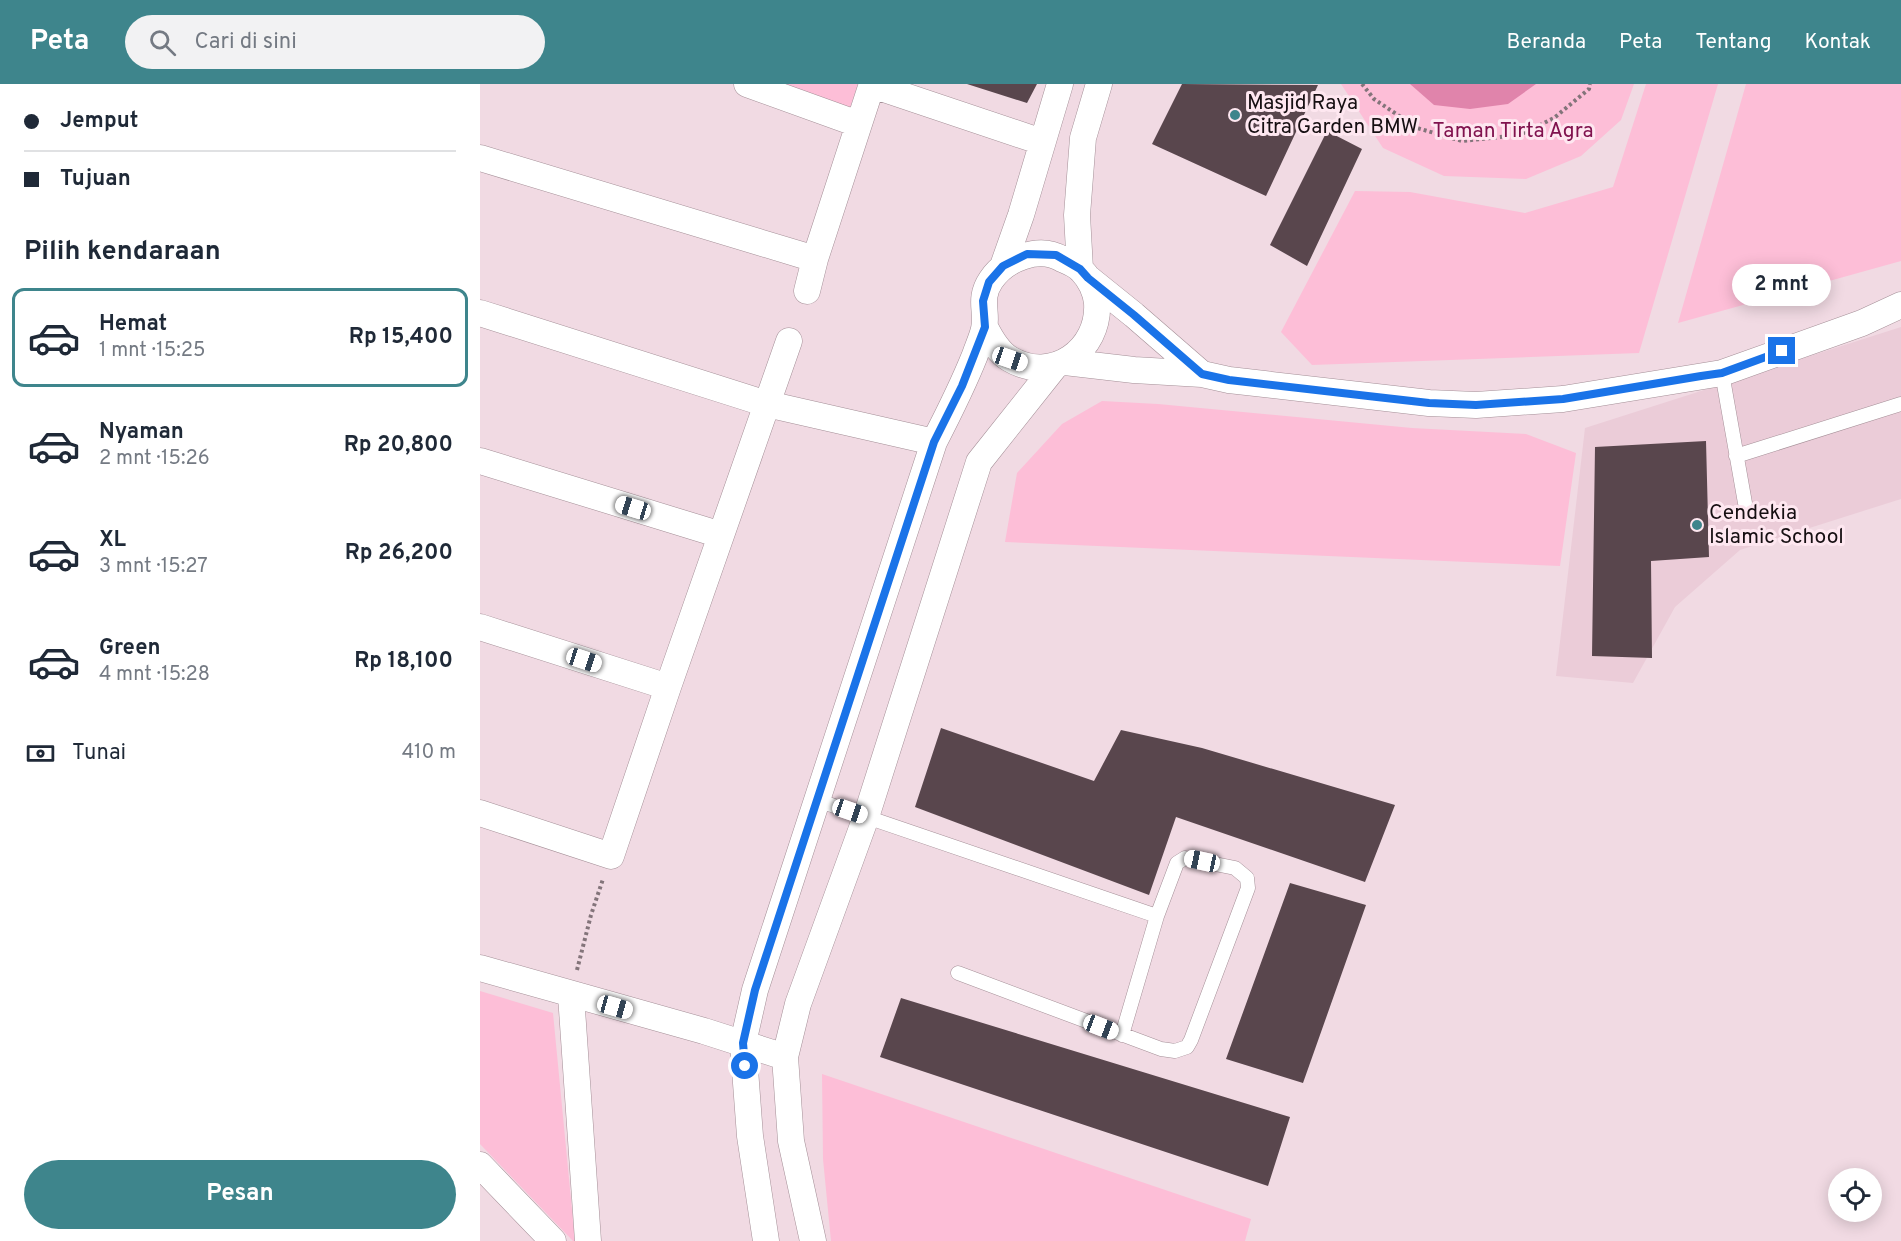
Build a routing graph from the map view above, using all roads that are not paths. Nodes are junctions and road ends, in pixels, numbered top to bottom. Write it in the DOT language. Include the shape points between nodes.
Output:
graph roads {
  1 [pos="747,84"];
  2 [pos="1060,84"];
  3 [pos="1099,84"];
  4 [pos="872,85"];
  5 [pos="858,124"];
  6 [pos="1042,142"];
  7 [pos="480,158"];
  8 [pos="815,260"];
  9 [pos="1003,266"];
  10 [pos="1084,273"];
  11 [pos="807,291"];
  12 [pos="1901,304"];
  13 [pos="480,313"];
  14 [pos="985,327"];
  15 [pos="789,341"];
  16 [pos="1060,364"];
  17 [pos="1722,373"];
  18 [pos="1202,374"];
  19 [pos="767,404"];
  20 [pos="1901,404"];
  21 [pos="934,442"];
  22 [pos="1736,456"];
  23 [pos="480,461"];
  24 [pos="1745,502"];
  25 [pos="721,535"];
  26 [pos="480,627"];
  27 [pos="668,687"];
  28 [pos="817,800"];
  29 [pos="480,813"];
  30 [pos="866,817"];
  31 [pos="1157,916"];
  32 [pos="480,968"];
  33 [pos="958,973"];
  34 [pos="571,995"];
  35 [pos="1122,1035"];
  36 [pos="743,1043"];
  37 [pos="785,1057"];
  38 [pos="480,1165"];
  39 [pos="553,1241"];
  40 [pos="588,1241"];
  41 [pos="765,1241"];
  42 [pos="813,1241"];
  1 -- 5 [label="street"];
  2 -- 6 [label="street"];
  3 -- 10 [label="street" via="1083,138 1077,215"];
  4 -- 5 [label="street"];
  4 -- 6 [label="street"];
  5 -- 8 [label="street"];
  6 -- 9 [label="street"];
  7 -- 8 [label="street"];
  8 -- 11 [label="street"];
  9 -- 10 [label="street" via="1027,254 1056,255"];
  9 -- 14 [label="street" via="989,282 983,301"];
  10 -- 16 [label="street" via="1096,296 1098,315 1093,334 1081,350"];
  10 -- 18 [label="street"];
  12 -- 17 [label="street" via="1862,323"];
  13 -- 19 [label="street"];
  14 -- 16 [label="street" via="993,343 1010,359 1032,367"];
  14 -- 21 [label="street"];
  15 -- 19 [label="street"];
  16 -- 18 [label="street"];
  16 -- 30 [label="street" via="979,462"];
  17 -- 18 [label="street" via="1563,399 1476,405 1429,403"];
  17 -- 22 [label="lane"];
  19 -- 21 [label="street"];
  19 -- 25 [label="street"];
  20 -- 22 [label="lane"];
  21 -- 28 [label="street"];
  22 -- 24 [label="lane"];
  23 -- 25 [label="street"];
  25 -- 27 [label="street"];
  26 -- 27 [label="street"];
  27 -- 29 [label="street" via="611,856"];
  28 -- 30 [label="lane"];
  28 -- 36 [label="street" via="755,990"];
  30 -- 31 [label="lane"];
  30 -- 37 [label="street" via="798,1004"];
  31 -- 35 [label="lane"];
  31 -- 35 [label="lane" via="1177,863 1185,858 1234,868 1247,878 1248,888 1187,1047 1161,1049"];
  32 -- 34 [label="street"];
  33 -- 35 [label="lane"];
  34 -- 36 [label="street"];
  34 -- 40 [label="street"];
  36 -- 37 [label="street"];
  36 -- 41 [label="street" via="750,1136"];
  37 -- 42 [label="street" via="791,1141"];
  38 -- 39 [label="street"];
}
